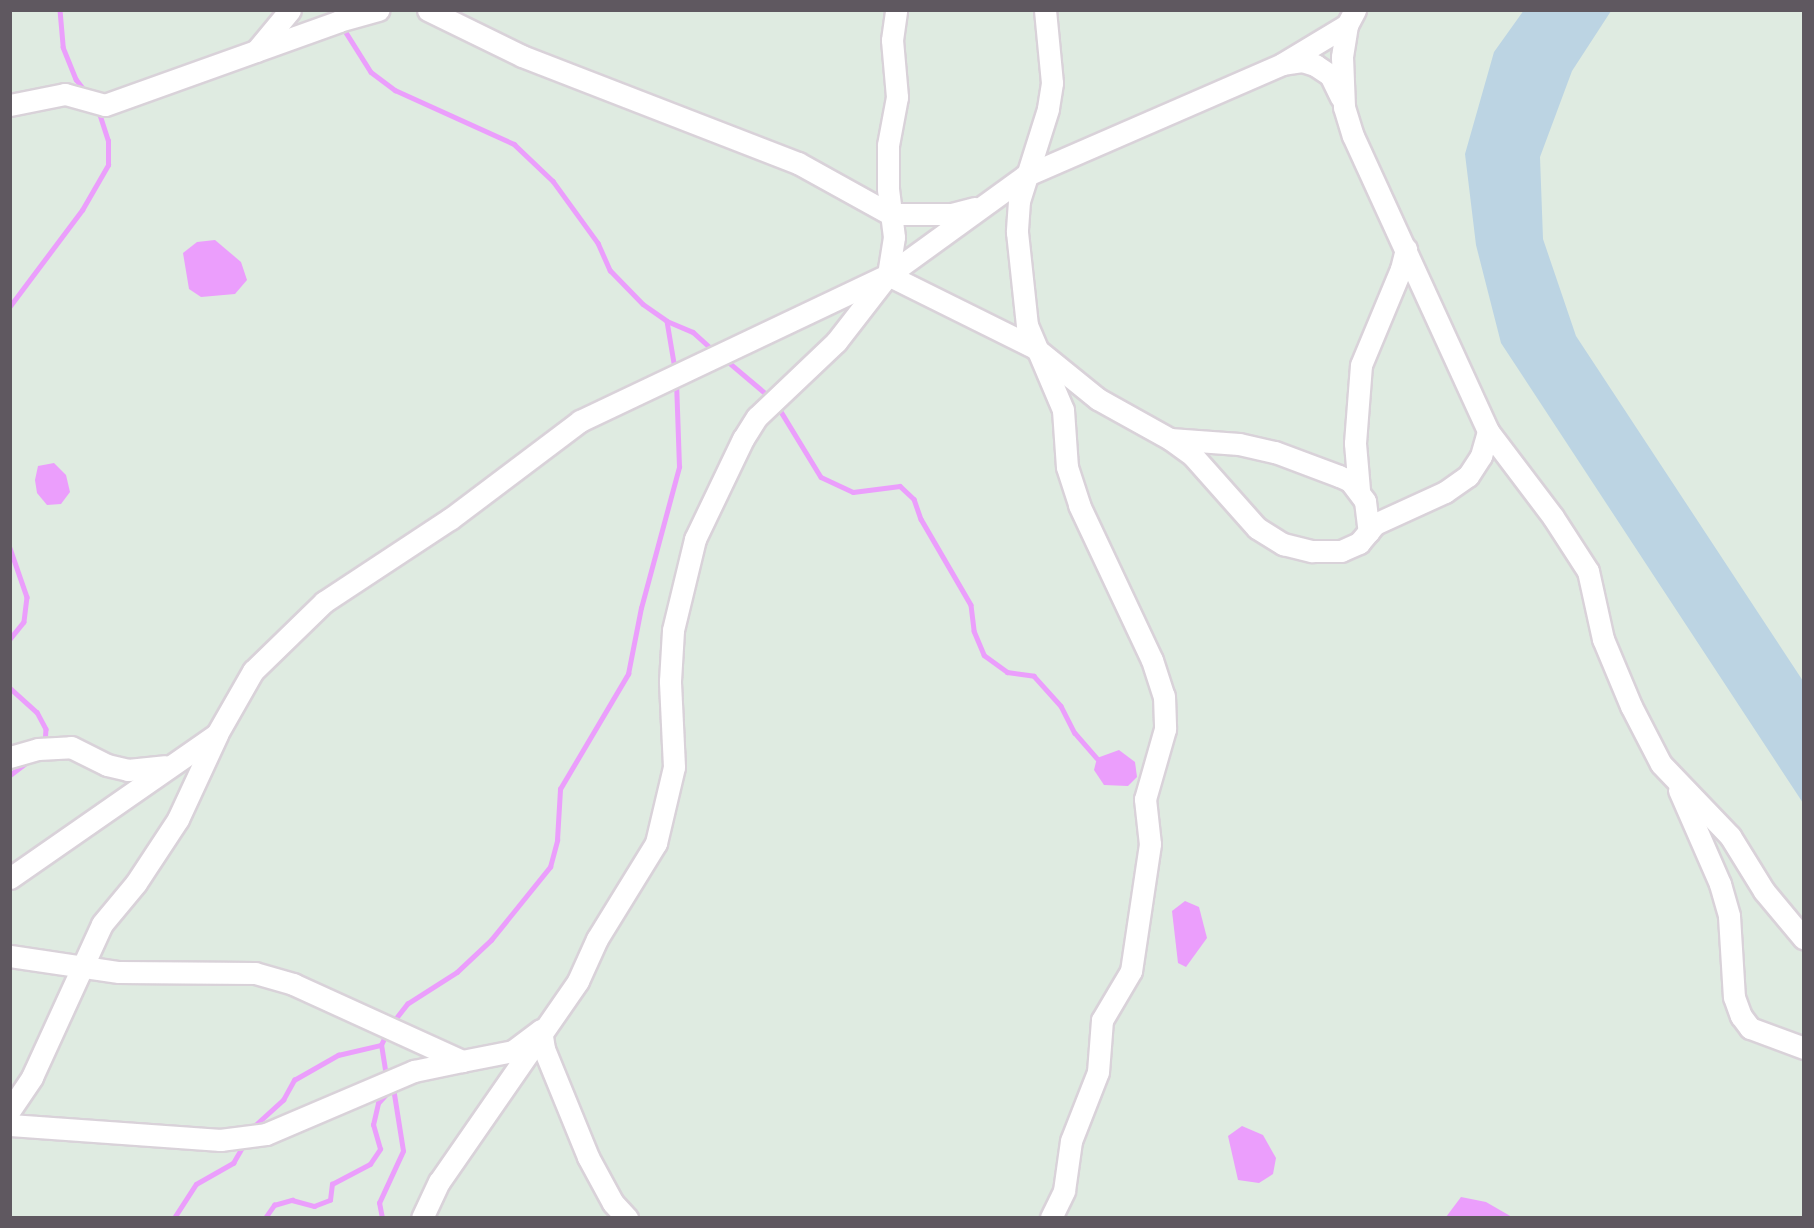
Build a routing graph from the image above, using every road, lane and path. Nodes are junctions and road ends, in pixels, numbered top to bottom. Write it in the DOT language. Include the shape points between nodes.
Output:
graph roads {
  1 [pos="290,10"];
  2 [pos="378,10"];
  3 [pos="428,10"];
  4 [pos="897,10"];
  5 [pos="1045,10"];
  6 [pos="1351,18"];
  7 [pos="255,53"];
  8 [pos="1282,64"];
  9 [pos="10,105"];
  10 [pos="1344,107"];
  11 [pos="1026,176"];
  12 [pos="986,205"];
  13 [pos="891,214"];
  14 [pos="1406,249"];
  15 [pos="888,275"];
  16 [pos="1035,348"];
  17 [pos="1488,431"];
  18 [pos="1170,439"];
  19 [pos="1359,490"];
  20 [pos="1370,532"];
  21 [pos="217,734"];
  22 [pos="10,757"];
  23 [pos="171,765"];
  24 [pos="1675,782"];
  25 [pos="10,878"];
  26 [pos="1803,939"];
  27 [pos="10,956"];
  28 [pos="80,968"];
  29 [pos="541,1030"];
  30 [pos="1803,1048"];
  31 [pos="462,1061"];
  32 [pos="10,1110"];
  33 [pos="10,1125"];
  34 [pos="422,1218"];
  35 [pos="627,1218"];
  36 [pos="1051,1218"];
  1 -- 7 [label="street"];
  2 -- 7 [label="street"];
  3 -- 13 [label="street" via="522,56 798,163"];
  4 -- 13 [label="street" via="892,40 897,97 888,145"];
  5 -- 11 [label="street" via="1052,83 1048,109"];
  6 -- 8 [label="street"];
  6 -- 10 [label="street" via="1342,57"];
  7 -- 9 [label="street" via="105,105 65,94"];
  8 -- 10 [label="street" via="1302,61 1323,70 1330,75"];
  8 -- 11 [label="street"];
  10 -- 14 [label="street" via="1358,147"];
  11 -- 12 [label="street"];
  11 -- 16 [label="street" via="1017,232 1028,325"];
  12 -- 13 [label="street" via="952,214"];
  12 -- 15 [label="street"];
  13 -- 15 [label="street" via="894,237"];
  14 -- 17 [label="street"];
  14 -- 19 [label="street" via="1360,365 1355,443"];
  15 -- 16 [label="street"];
  15 -- 21 [label="street" via="580,421 450,519 324,603 254,671"];
  15 -- 29 [label="street" via="836,342 757,417 695,539 673,630 670,681 674,767 656,843 597,939 578,981"];
  16 -- 18 [label="street" via="1098,399"];
  16 -- 36 [label="street" via="1063,410 1067,467 1079,505 1152,660 1164,696 1166,729 1145,799 1150,844 1131,971 1102,1020 1098,1072 1071,1141 1065,1191"];
  17 -- 20 [label="street" via="1481,456 1468,476 1445,492 1395,512 1375,524"];
  17 -- 24 [label="street" via="1588,571 1603,639 1631,706 1661,764"];
  18 -- 19 [label="street" via="1239,444 1275,452 1339,476"];
  18 -- 20 [label="street" via="1193,456 1257,528 1283,544 1312,551 1341,551 1359,543"];
  19 -- 20 [label="street" via="1370,515"];
  21 -- 23 [label="street"];
  21 -- 28 [label="street" via="178,819 136,883 102,924"];
  22 -- 23 [label="street" via="38,749 71,747 107,765 128,770"];
  23 -- 25 [label="street"];
  24 -- 26 [label="street" via="1730,836 1764,891"];
  24 -- 30 [label="street" via="1720,884 1729,916 1734,997 1741,1016 1750,1028"];
  27 -- 28 [label="street"];
  28 -- 31 [label="street" via="255,973 293,984"];
  28 -- 32 [label="street" via="32,1077"];
  29 -- 31 [label="street" via="513,1052"];
  29 -- 34 [label="street" via="439,1182"];
  29 -- 35 [label="street" via="544,1049 588,1157 613,1203"];
  31 -- 33 [label="street" via="414,1071 266,1134 220,1140"];
}
